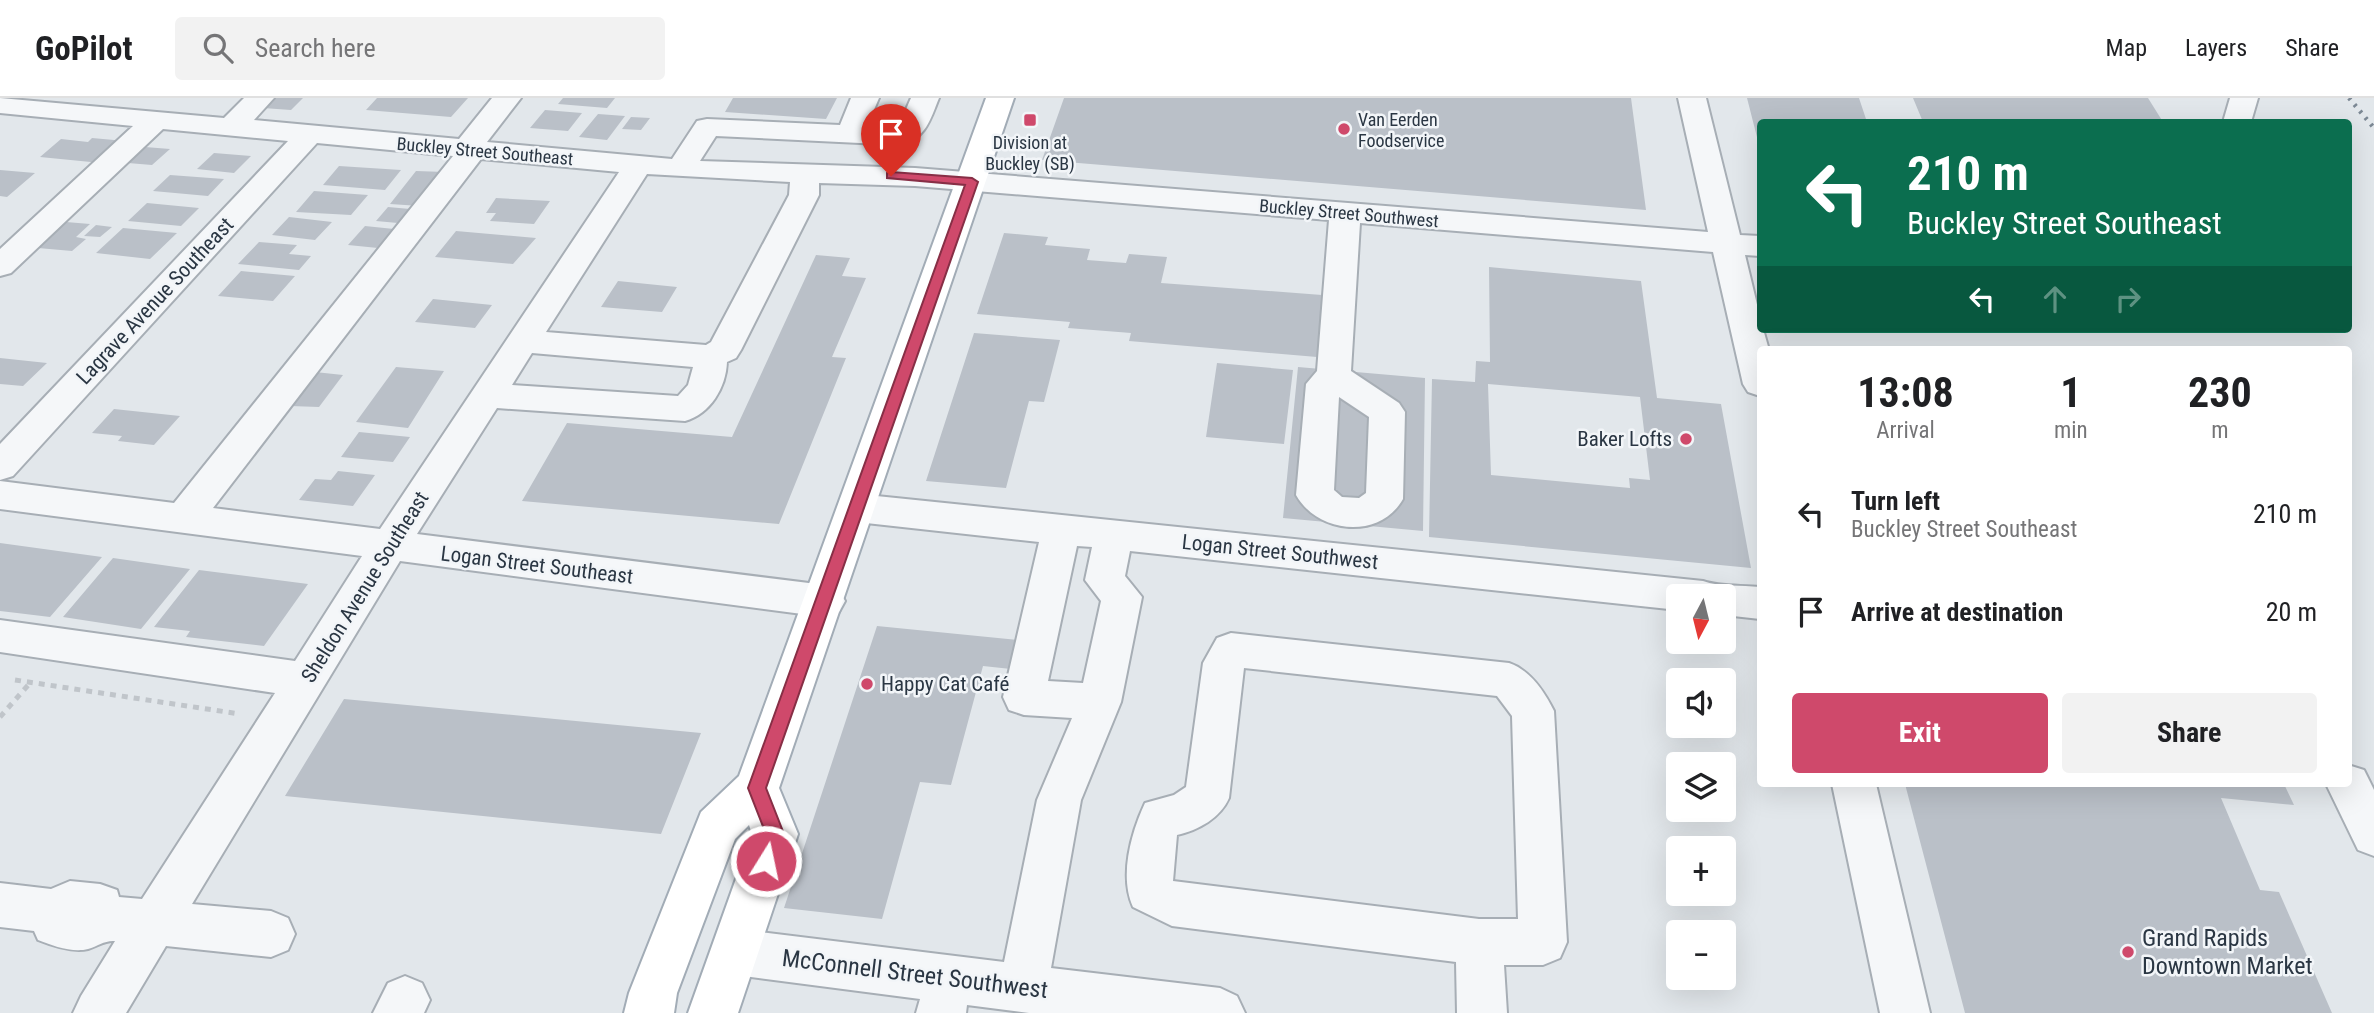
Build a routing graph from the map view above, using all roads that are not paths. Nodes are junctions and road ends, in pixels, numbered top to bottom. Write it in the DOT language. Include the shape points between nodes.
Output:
graph roads {
  1 [pos="8,98"];
  2 [pos="260,98"];
  3 [pos="507,98"];
  4 [pos="725,98"];
  5 [pos="866,98"];
  6 [pos="925,98"];
  7 [pos="1000,98"];
  8 [pos="1692,98"];
  9 [pos="2244,98"];
  10 [pos="0,105"];
  11 [pos="158,119"];
  12 [pos="2238,119"];
  13 [pos="232,126"];
  14 [pos="707,127"];
  15 [pos="310,134"];
  16 [pos="850,134"];
  17 [pos="469,149"];
  18 [pos="638,165"];
  19 [pos="681,168"];
  20 [pos="805,174"];
  21 [pos="972,182"];
  22 [pos="1345,212"];
  23 [pos="1726,243"];
  24 [pos="1757,246"];
  25 [pos="0,266"];
  26 [pos="523,341"];
  27 [pos="710,357"];
  28 [pos="1757,372"];
  29 [pos="1334,376"];
  30 [pos="488,395"];
  31 [pos="0,467"];
  32 [pos="0,495"];
  33 [pos="857,508"];
  34 [pos="183,519"];
  35 [pos="1061,530"];
  36 [pos="1115,535"];
  37 [pos="389,546"];
  38 [pos="1666,593"];
  39 [pos="1736,600"];
  40 [pos="825,601"];
  41 [pos="1757,603"];
  42 [pos="0,636"];
  43 [pos="306,680"];
  44 [pos="1100,702"];
  45 [pos="1855,787"];
  46 [pos="2350,787"];
  47 [pos="757,788"];
  48 [pos="2374,835"];
  49 [pos="0,905"];
  50 [pos="153,925"];
  51 [pos="271,934"];
  52 [pos="1479,942"];
  53 [pos="736,952"];
  54 [pos="1023,988"];
  55 [pos="945,996"];
  56 [pos="99,1013"];
  57 [pos="649,1013"];
  58 [pos="713,1013"];
  59 [pos="1220,1013"];
  60 [pos="1482,1013"];
  61 [pos="1905,1013"];
  1 -- 10 [label="street"];
  2 -- 13 [label="street"];
  3 -- 17 [label="street"];
  4 -- 14 [label="street"];
  5 -- 16 [label="street"];
  6 -- 16 [label="street" via="912,129 901,136"];
  7 -- 21 [label="main road"];
  8 -- 23 [label="street"];
  9 -- 12 [label="street"];
  10 -- 11 [label="street, Buckley Street Southeast"];
  11 -- 13 [label="street, Buckley Street Southeast"];
  11 -- 25 [label="street"];
  13 -- 15 [label="street, Buckley Street Southeast"];
  14 -- 16 [label="street"];
  14 -- 19 [label="street"];
  15 -- 17 [label="street, Buckley Street Southeast"];
  15 -- 31 [label="street, Lagrave Avenue Southeast"];
  17 -- 18 [label="street, Buckley Street Southeast"];
  17 -- 34 [label="street"];
  18 -- 19 [label="street, Buckley Street Southeast"];
  18 -- 26 [label="street, Sheldon Avenue Southeast"];
  19 -- 20 [label="street, Buckley Street Southeast"];
  20 -- 21 [label="street, Buckley Street Southeast"];
  20 -- 27 [label="street" via="804,195 732,337 724,350"];
  21 -- 22 [label="street, Buckley Street Southwest"];
  21 -- 33 [label="main road"];
  22 -- 23 [label="street, Buckley Street Southwest"];
  22 -- 29 [label="street"];
  23 -- 24 [label="street, Buckley Street Southwest"];
  23 -- 28 [label="street"];
  26 -- 27 [label="street"];
  26 -- 30 [label="street, Sheldon Avenue Southeast"];
  27 -- 30 [label="street" via="712,369 698,400 685,409"];
  30 -- 37 [label="street, Sheldon Avenue Southeast"];
  32 -- 34 [label="street, Logan Street Southeast"];
  33 -- 35 [label="street, Logan Street Southwest"];
  33 -- 40 [label="main road"];
  34 -- 37 [label="street, Logan Street Southeast"];
  35 -- 36 [label="street, Logan Street Southwest"];
  35 -- 44 [label="street" via="1024,696"];
  36 -- 38 [label="street, Logan Street Southwest"];
  36 -- 44 [label="street" via="1105,580 1122,597"];
  37 -- 40 [label="street, Logan Street Southeast"];
  37 -- 43 [label="street, Sheldon Avenue Southeast"];
  39 -- 41 [label="street"];
  40 -- 47 [label="main road"];
  42 -- 43 [label="street"];
  43 -- 50 [label="street, Sheldon Avenue Southeast"];
  44 -- 54 [label="street" via="1059,800"];
  45 -- 61 [label="street"];
  46 -- 48 [label="street"];
  47 -- 53 [label="main road" via="775,834"];
  47 -- 57 [label="main road" via="717,826"];
  49 -- 50 [label="street" via="53,912 70,903 100,906 105,918"];
  50 -- 51 [label="street"];
  50 -- 56 [label="street, Sheldon Avenue Southeast"];
  52 -- 52 [label="street" via="1543,942 1533,710 1509,680 1231,650 1224,663 1207,798 1182,814 1161,817 1149,892 1172,904"];
  52 -- 60 [label="street"];
  53 -- 55 [label="street, McConnell Street Southwest"];
  53 -- 58 [label="main road"];
  54 -- 55 [label="street, McConnell Street Southwest"];
  54 -- 59 [label="street, McConnell Street Southwest"];
}
